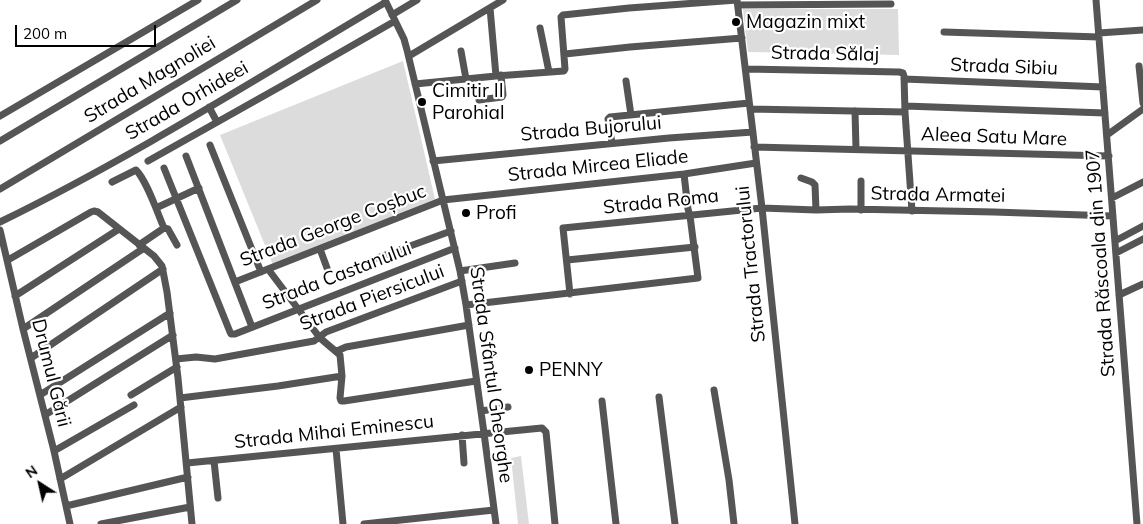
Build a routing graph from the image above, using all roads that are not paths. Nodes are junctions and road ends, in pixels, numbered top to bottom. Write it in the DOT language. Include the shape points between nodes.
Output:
graph roads {
  1 [pos="198,0"];
  2 [pos="237,0"];
  3 [pos="317,0"];
  4 [pos="417,0"];
  5 [pos="503,0"];
  6 [pos="1096,0"];
  7 [pos="386,1"];
  8 [pos="737,2"];
  9 [pos="891,4"];
  10 [pos="490,8"];
  11 [pos="394,18"];
  12 [pos="540,28"];
  13 [pos="1143,30"];
  14 [pos="944,32"];
  15 [pos="1099,35"];
  16 [pos="742,38"];
  17 [pos="461,51"];
  18 [pos="565,54"];
  19 [pos="409,56"];
  20 [pos="1139,66"];
  21 [pos="746,69"];
  22 [pos="549,72"];
  23 [pos="499,76"];
  24 [pos="904,76"];
  25 [pos="466,79"];
  26 [pos="626,80"];
  27 [pos="415,84"];
  28 [pos="1103,87"];
  29 [pos="479,100"];
  30 [pos="1143,103"];
  31 [pos="750,106"];
  32 [pos="209,107"];
  33 [pos="905,109"];
  34 [pos="1143,109"];
  35 [pos="855,111"];
  36 [pos="1105,113"];
  37 [pos="630,115"];
  38 [pos="0,116"];
  39 [pos="217,122"];
  40 [pos="752,132"];
  41 [pos="1107,134"];
  42 [pos="0,141"];
  43 [pos="612,144"];
  44 [pos="210,145"];
  45 [pos="754,147"];
  46 [pos="856,150"];
  47 [pos="908,151"];
  48 [pos="186,156"];
  49 [pos="1108,156"];
  50 [pos="148,161"];
  51 [pos="433,161"];
  52 [pos="756,163"];
  53 [pos="164,168"];
  54 [pos="684,174"];
  55 [pos="801,178"];
  56 [pos="861,181"];
  57 [pos="112,182"];
  58 [pos="1143,182"];
  59 [pos="199,188"];
  60 [pos="0,189"];
  61 [pos="177,198"];
  62 [pos="1112,198"];
  63 [pos="443,200"];
  64 [pos="156,208"];
  65 [pos="762,208"];
  66 [pos="816,210"];
  67 [pos="861,210"];
  68 [pos="912,211"];
  69 [pos="690,216"];
  70 [pos="1114,216"];
  71 [pos="0,222"];
  72 [pos="1143,226"];
  73 [pos="164,228"];
  74 [pos="119,229"];
  75 [pos="0,230"];
  76 [pos="451,231"];
  77 [pos="1143,239"];
  78 [pos="1116,241"];
  79 [pos="177,245"];
  80 [pos="141,246"];
  81 [pos="694,247"];
  82 [pos="455,248"];
  83 [pos="320,249"];
  84 [pos="1116,253"];
  85 [pos="8,260"];
  86 [pos="372,260"];
  87 [pos="567,260"];
  88 [pos="515,263"];
  89 [pos="163,268"];
  90 [pos="327,268"];
  91 [pos="265,271"];
  92 [pos="460,271"];
  93 [pos="462,281"];
  94 [pos="235,282"];
  95 [pos="1143,284"];
  96 [pos="570,294"];
  97 [pos="1119,295"];
  98 [pos="15,296"];
  99 [pos="466,305"];
  100 [pos="299,309"];
  101 [pos="170,313"];
  102 [pos="469,325"];
  103 [pos="252,327"];
  104 [pos="23,329"];
  105 [pos="172,335"];
  106 [pos="320,338"];
  107 [pos="337,351"];
  108 [pos="30,358"];
  109 [pos="176,363"];
  110 [pos="342,376"];
  111 [pos="476,381"];
  112 [pos="714,390"];
  113 [pos="40,395"];
  114 [pos="131,396"];
  115 [pos="659,397"];
  116 [pos="180,398"];
  117 [pos="602,402"];
  118 [pos="134,405"];
  119 [pos="508,407"];
  120 [pos="181,408"];
  121 [pos="481,411"];
  122 [pos="45,414"];
  123 [pos="484,433"];
  124 [pos="462,435"];
  125 [pos="336,448"];
  126 [pos="54,451"];
  127 [pos="214,461"];
  128 [pos="464,463"];
  129 [pos="186,464"];
  130 [pos="188,477"];
  131 [pos="60,479"];
  132 [pos="218,498"];
  133 [pos="66,506"];
  134 [pos="190,507"];
  135 [pos="494,510"];
  136 [pos="70,524"];
  137 [pos="100,524"];
  138 [pos="192,524"];
  139 [pos="343,524"];
  140 [pos="364,524"];
  141 [pos="496,524"];
  142 [pos="555,524"];
  143 [pos="616,524"];
  144 [pos="675,524"];
  145 [pos="734,524"];
  146 [pos="795,524"];
  147 [pos="1137,524"];
  1 -- 38 [label="street"];
  2 -- 42 [label="street"];
  3 -- 60 [label="street, Strada Magnoliei"];
  4 -- 11 [label="street"];
  5 -- 10 [label="street"];
  6 -- 15 [label="street, Strada Răscoala din 1907"];
  7 -- 11 [label="street, Strada Sfântul Gheorghe"];
  7 -- 32 [label="street, Strada Orhideei"];
  8 -- 9 [label="street"];
  8 -- 16 [label="street, Strada Tractorului"];
  8 -- 18 [label="street" via="629,8 562,16"];
  10 -- 19 [label="street"];
  10 -- 23 [label="street"];
  11 -- 19 [label="street, Strada Sfântul Gheorghe"];
  11 -- 39 [label="street"];
  12 -- 22 [label="street"];
  13 -- 15 [label="street"];
  14 -- 15 [label="street"];
  15 -- 28 [label="street, Strada Răscoala din 1907"];
  16 -- 18 [label="street"];
  16 -- 21 [label="street, Strada Tractorului"];
  17 -- 25 [label="street"];
  18 -- 22 [label="street" via="565,70"];
  19 -- 27 [label="street, Strada Sfântul Gheorghe"];
  20 -- 30 [label="street"];
  21 -- 24 [label="street, Strada Sălaj" via="890,71"];
  21 -- 31 [label="street, Strada Tractorului"];
  22 -- 23 [label="street"];
  23 -- 25 [label="street"];
  23 -- 29 [label="street" via="503,96"];
  24 -- 28 [label="street, Strada Sibiu"];
  24 -- 33 [label="street"];
  25 -- 27 [label="street"];
  26 -- 37 [label="street"];
  27 -- 51 [label="street, Strada Sfântul Gheorghe"];
  28 -- 36 [label="street, Strada Răscoala din 1907"];
  31 -- 35 [label="street"];
  31 -- 37 [label="street"];
  31 -- 40 [label="street, Strada Tractorului"];
  32 -- 39 [label="street"];
  32 -- 71 [label="street, Strada Orhideei"];
  33 -- 35 [label="street"];
  33 -- 36 [label="street"];
  33 -- 47 [label="street"];
  34 -- 41 [label="street"];
  35 -- 46 [label="street"];
  36 -- 41 [label="street, Strada Răscoala din 1907"];
  37 -- 43 [label="street" via="609,118"];
  39 -- 50 [label="street"];
  40 -- 43 [label="street, Strada Bujorului"];
  40 -- 45 [label="street, Strada Tractorului"];
  41 -- 49 [label="street, Strada Răscoala din 1907"];
  43 -- 51 [label="street, Strada Bujorului"];
  44 -- 91 [label="street"];
  45 -- 46 [label="street, Aleea Satu Mare"];
  45 -- 52 [label="street, Strada Tractorului"];
  46 -- 47 [label="street, Aleea Satu Mare"];
  47 -- 49 [label="street, Aleea Satu Mare"];
  47 -- 68 [label="street"];
  48 -- 59 [label="street"];
  49 -- 62 [label="street, Strada Răscoala din 1907"];
  51 -- 63 [label="street, Strada Sfântul Gheorghe"];
  52 -- 54 [label="street, Strada Mircea Eliade"];
  52 -- 65 [label="street, Strada Tractorului"];
  53 -- 61 [label="street"];
  54 -- 63 [label="street, Strada Mircea Eliade"];
  54 -- 69 [label="street"];
  55 -- 66 [label="street" via="815,185"];
  56 -- 67 [label="street"];
  57 -- 64 [label="street" via="136,170"];
  58 -- 62 [label="street"];
  59 -- 61 [label="street"];
  59 -- 94 [label="street"];
  61 -- 64 [label="street"];
  61 -- 103 [label="street, Strada Castanului" via="230,332"];
  62 -- 70 [label="street, Strada Răscoala din 1907"];
  63 -- 76 [label="street, Strada Sfântul Gheorghe"];
  63 -- 83 [label="street, Strada George Coșbuc"];
  64 -- 73 [label="street"];
  65 -- 66 [label="street, Strada Armatei"];
  65 -- 69 [label="street, Strada Roma"];
  65 -- 146 [label="street, Strada Tractorului"];
  66 -- 67 [label="street, Strada Armatei"];
  67 -- 68 [label="street, Strada Armatei"];
  68 -- 70 [label="street, Strada Armatei"];
  69 -- 81 [label="street"];
  69 -- 87 [label="street, Strada Roma" via="564,228"];
  70 -- 78 [label="street, Strada Răscoala din 1907"];
  72 -- 78 [label="street"];
  73 -- 79 [label="street" via="168,229"];
  73 -- 80 [label="street"];
  74 -- 80 [label="street"];
  74 -- 85 [label="street" via="94,211"];
  74 -- 98 [label="street"];
  75 -- 85 [label="street, Drumul Gării"];
  76 -- 82 [label="street, Strada Sfântul Gheorghe"];
  76 -- 86 [label="street"];
  77 -- 84 [label="street"];
  78 -- 84 [label="street, Strada Răscoala din 1907"];
  80 -- 89 [label="street" via="157,258"];
  80 -- 104 [label="street"];
  81 -- 87 [label="street"];
  81 -- 96 [label="street" via="698,278"];
  82 -- 92 [label="street, Strada Sfântul Gheorghe"];
  82 -- 100 [label="street, Strada Castanului"];
  83 -- 90 [label="street"];
  83 -- 91 [label="street, Strada George Coșbuc"];
  84 -- 97 [label="street, Strada Răscoala din 1907"];
  85 -- 98 [label="street, Drumul Gării"];
  87 -- 96 [label="street"];
  88 -- 92 [label="street"];
  89 -- 101 [label="street"];
  89 -- 108 [label="street"];
  91 -- 94 [label="street, Strada George Coșbuc"];
  91 -- 100 [label="street"];
  92 -- 93 [label="street, Strada Sfântul Gheorghe"];
  93 -- 99 [label="street, Strada Sfântul Gheorghe"];
  93 -- 106 [label="street, Strada Piersicului" via="326,332"];
  94 -- 103 [label="street"];
  95 -- 97 [label="street"];
  96 -- 99 [label="street"];
  97 -- 147 [label="street, Strada Răscoala din 1907"];
  98 -- 104 [label="street, Drumul Gării"];
  99 -- 102 [label="street, Strada Sfântul Gheorghe"];
  100 -- 103 [label="street, Strada Castanului"];
  100 -- 106 [label="street"];
  101 -- 105 [label="street"];
  101 -- 113 [label="street"];
  102 -- 107 [label="street"];
  102 -- 111 [label="street, Strada Sfântul Gheorghe"];
  104 -- 108 [label="street, Drumul Gării"];
  105 -- 109 [label="street"];
  105 -- 122 [label="street"];
  106 -- 107 [label="street"];
  106 -- 109 [label="street, Strada Piersicului" via="234,356 196,357"];
  107 -- 110 [label="street" via="341,358"];
  108 -- 113 [label="street, Drumul Gării"];
  109 -- 114 [label="street"];
  109 -- 116 [label="street"];
  110 -- 111 [label="street" via="341,401"];
  110 -- 116 [label="street"];
  111 -- 121 [label="street, Strada Sfântul Gheorghe"];
  112 -- 145 [label="street"];
  113 -- 122 [label="street, Drumul Gării"];
  115 -- 144 [label="street"];
  116 -- 120 [label="street"];
  117 -- 143 [label="street"];
  118 -- 126 [label="street"];
  119 -- 121 [label="street"];
  120 -- 129 [label="street"];
  120 -- 131 [label="street"];
  121 -- 123 [label="street, Strada Sfântul Gheorghe"];
  122 -- 126 [label="street, Drumul Gării"];
  123 -- 124 [label="street, Strada Mihai Eminescu"];
  123 -- 135 [label="street, Strada Sfântul Gheorghe"];
  123 -- 142 [label="street, Strada Mihai Eminescu" via="545,430"];
  124 -- 125 [label="street, Strada Mihai Eminescu"];
  124 -- 128 [label="street"];
  125 -- 127 [label="street, Strada Mihai Eminescu"];
  125 -- 139 [label="street"];
  126 -- 131 [label="street, Drumul Gării"];
  127 -- 129 [label="street, Strada Mihai Eminescu"];
  127 -- 132 [label="street"];
  129 -- 130 [label="street"];
  130 -- 133 [label="street"];
  130 -- 134 [label="street"];
  131 -- 133 [label="street, Drumul Gării"];
  133 -- 136 [label="street, Drumul Gării"];
  134 -- 137 [label="street"];
  134 -- 138 [label="street"];
  135 -- 140 [label="street"];
  135 -- 141 [label="street, Strada Sfântul Gheorghe"];
}
